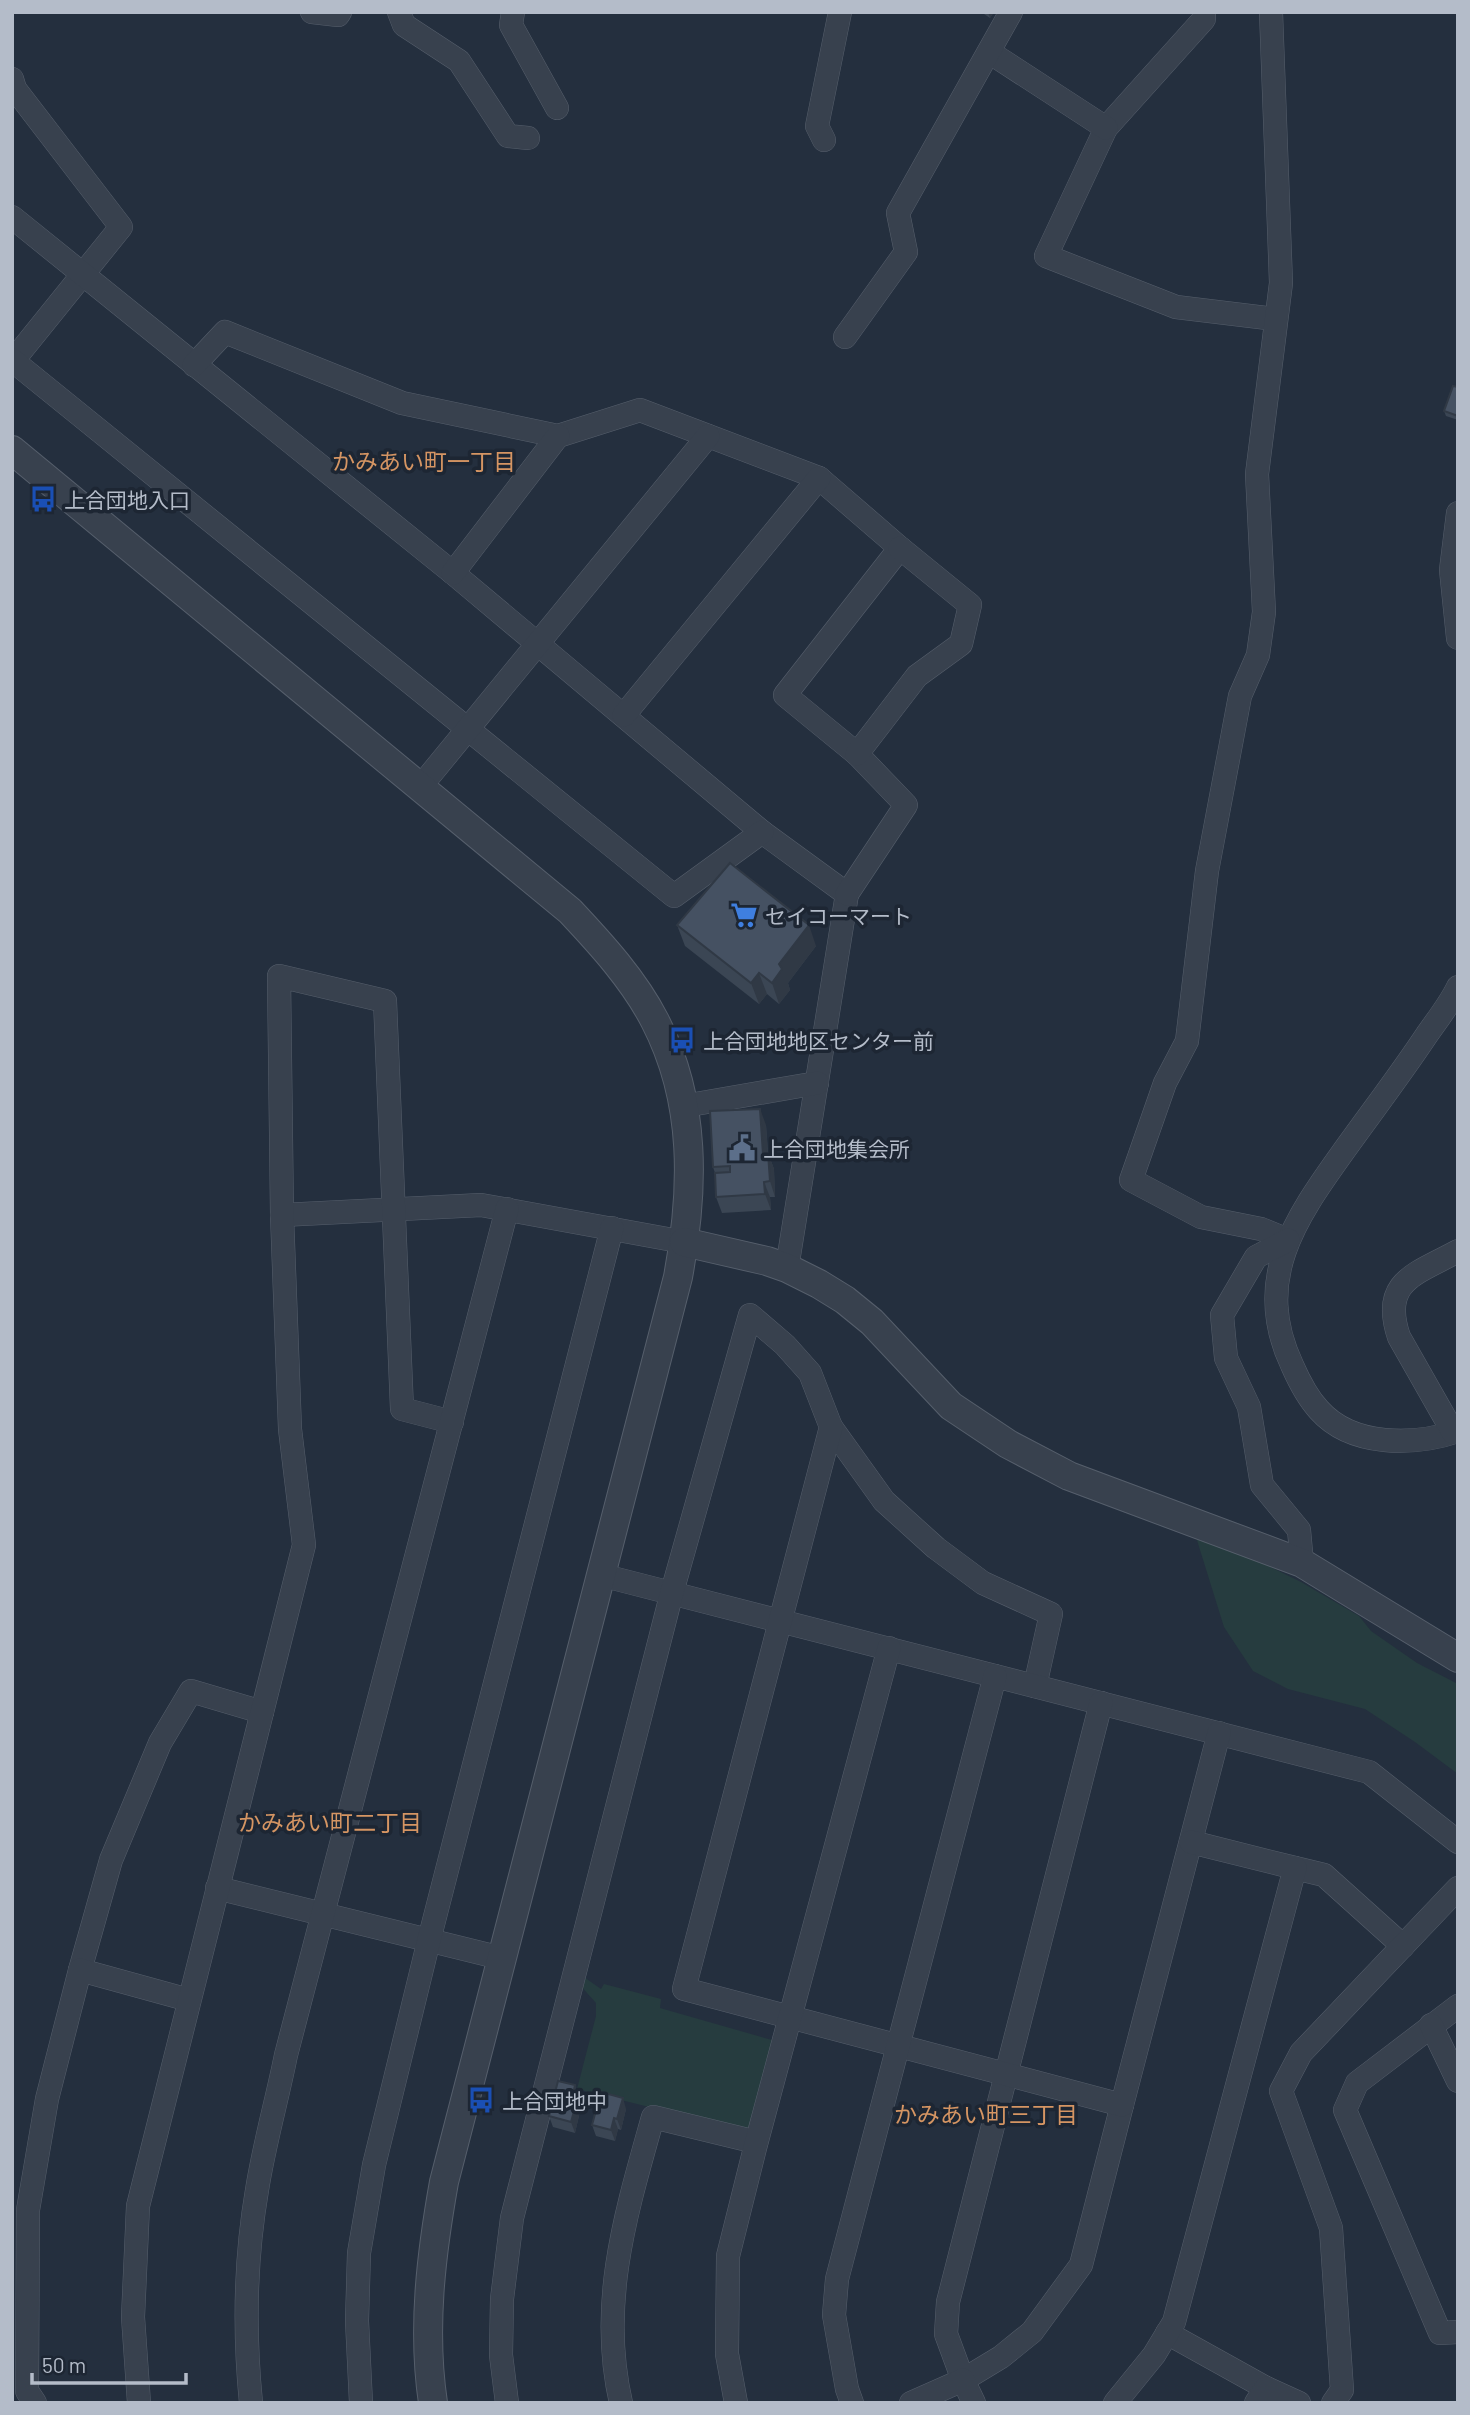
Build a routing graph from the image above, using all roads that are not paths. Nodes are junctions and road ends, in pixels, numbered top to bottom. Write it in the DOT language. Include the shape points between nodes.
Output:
graph roads {
  1 [pos="312,12"];
  2 [pos="340,12"];
  3 [pos="398,12"];
  4 [pos="513,12"];
  5 [pos="840,12"];
  6 [pos="1011,12"];
  7 [pos="1204,12"];
  8 [pos="1271,12"];
  9 [pos="989,52"];
  10 [pos="13,86"];
  11 [pos="556,108"];
  12 [pos="1106,128"];
  13 [pos="528,138"];
  14 [pos="824,140"];
  15 [pos="12,216"];
  16 [pos="83,274"];
  17 [pos="1275,319"];
  18 [pos="845,337"];
  19 [pos="13,361"];
  20 [pos="194,365"];
  21 [pos="558,436"];
  22 [pos="708,436"];
  23 [pos="12,450"];
  24 [pos="819,478"];
  25 [pos="1458,513"];
  26 [pos="900,548"];
  27 [pos="453,573"];
  28 [pos="1458,638"];
  29 [pos="537,643"];
  30 [pos="624,715"];
  31 [pos="467,728"];
  32 [pos="857,754"];
  33 [pos="421,786"];
  34 [pos="762,832"];
  35 [pos="847,894"];
  36 [pos="1458,986"];
  37 [pos="817,1083"];
  38 [pos="684,1106"];
  39 [pos="507,1209"];
  40 [pos="393,1210"];
  41 [pos="282,1215"];
  42 [pos="612,1228"];
  43 [pos="1288,1240"];
  44 [pos="684,1242"];
  45 [pos="1458,1251"];
  46 [pos="787,1268"];
  47 [pos="452,1422"];
  48 [pos="831,1427"];
  49 [pos="1456,1431"];
  50 [pos="1302,1563"];
  51 [pos="601,1575"];
  52 [pos="672,1592"];
  53 [pos="779,1620"];
  54 [pos="889,1648"];
  55 [pos="1458,1658"];
  56 [pos="995,1676"];
  57 [pos="1035,1686"];
  58 [pos="1101,1703"];
  59 [pos="261,1712"];
  60 [pos="1219,1733"];
  61 [pos="1191,1842"];
  62 [pos="1458,1842"];
  63 [pos="1295,1868"];
  64 [pos="216,1888"];
  65 [pos="1458,1888"];
  66 [pos="323,1914"];
  67 [pos="429,1940"];
  68 [pos="1402,1946"];
  69 [pos="501,1958"];
  70 [pos="80,1970"];
  71 [pos="189,2000"];
  72 [pos="1458,2006"];
  73 [pos="790,2017"];
  74 [pos="1431,2025"];
  75 [pos="898,2045"];
  76 [pos="1007,2074"];
  77 [pos="1458,2081"];
  78 [pos="1122,2105"];
  79 [pos="756,2142"];
  80 [pos="1458,2332"];
  81 [pos="1167,2333"];
  82 [pos="963,2380"];
  83 [pos="1261,2395"];
  84 [pos="35,2403"];
  85 [pos="139,2403"];
  86 [pos="251,2403"];
  87 [pos="362,2403"];
  88 [pos="433,2403"];
  89 [pos="507,2403"];
  90 [pos="621,2403"];
  91 [pos="736,2403"];
  92 [pos="852,2403"];
  93 [pos="911,2403"];
  94 [pos="974,2403"];
  95 [pos="1115,2403"];
  96 [pos="1299,2403"];
  97 [pos="1333,2403"];
  1 -- 2 [label="street"];
  3 -- 13 [label="street" via="404,24 459,61 508,136"];
  4 -- 11 [label="street" via="511,25"];
  5 -- 14 [label="street" via="817,126"];
  6 -- 9 [label="street"];
  7 -- 12 [label="street" via="1204,19"];
  8 -- 17 [label="street" via="1281,283"];
  9 -- 12 [label="street"];
  9 -- 18 [label="street" via="898,213 906,252"];
  10 -- 16 [label="street" via="121,227"];
  12 -- 17 [label="street" via="1045,256 1176,307"];
  15 -- 16 [label="street"];
  16 -- 19 [label="street"];
  16 -- 20 [label="street"];
  17 -- 43 [label="street" via="1257,474 1264,612 1258,655 1240,696 1207,870 1188,1041 1165,1083 1132,1180 1201,1217 1261,1229"];
  19 -- 31 [label="street"];
  20 -- 21 [label="street" via="225,331 402,403"];
  20 -- 27 [label="street"];
  21 -- 22 [label="street" via="640,410"];
  21 -- 27 [label="street"];
  22 -- 24 [label="street"];
  22 -- 29 [label="street"];
  23 -- 33 [label="street"];
  24 -- 26 [label="street"];
  24 -- 30 [label="street"];
  25 -- 28 [label="street" via="1451,570"];
  26 -- 32 [label="street" via="785,695"];
  26 -- 32 [label="street" via="970,605 961,644 917,676"];
  27 -- 29 [label="street"];
  29 -- 30 [label="street"];
  29 -- 31 [label="street"];
  30 -- 34 [label="street"];
  31 -- 33 [label="street"];
  31 -- 34 [label="street" via="674,896"];
  32 -- 35 [label="street" via="906,805"];
  33 -- 38 [label="street" via="545,888 598,941 655,1020"];
  34 -- 35 [label="street"];
  35 -- 37 [label="street"];
  36 -- 43 [label="street" via="1305,1206"];
  37 -- 38 [label="street"];
  37 -- 46 [label="street"];
  38 -- 44 [label="street" via="690,1157"];
  39 -- 40 [label="street" via="481,1205"];
  39 -- 42 [label="street"];
  39 -- 47 [label="street"];
  40 -- 41 [label="street"];
  40 -- 41 [label="street" via="385,1001 279,976"];
  40 -- 47 [label="street" via="402,1409"];
  41 -- 59 [label="street" via="290,1429 304,1545"];
  42 -- 44 [label="street"];
  42 -- 67 [label="street"];
  43 -- 49 [label="street" via="1276,1302 1280,1334 1302,1386 1320,1411 1339,1427 1387,1441"];
  43 -- 50 [label="street" via="1256,1257 1222,1315 1226,1358 1249,1407 1262,1485 1298,1530"];
  44 -- 46 [label="street"];
  44 -- 51 [label="street"];
  45 -- 49 [label="street" via="1404,1281 1393,1308 1399,1337"];
  46 -- 50 [label="street" via="845,1300 872,1322 951,1406 1008,1444 1069,1475"];
  47 -- 66 [label="street"];
  48 -- 52 [label="street" via="810,1373 750,1315"];
  48 -- 53 [label="street"];
  48 -- 57 [label="street" via="884,1501 936,1548 983,1583 1051,1614"];
  50 -- 55 [label="street"];
  51 -- 52 [label="street"];
  51 -- 69 [label="street"];
  52 -- 53 [label="street"];
  52 -- 89 [label="street" via="512,2218 502,2310"];
  53 -- 54 [label="street"];
  53 -- 73 [label="street" via="684,1989"];
  54 -- 56 [label="street"];
  54 -- 73 [label="street"];
  56 -- 57 [label="street"];
  56 -- 75 [label="street"];
  57 -- 58 [label="street"];
  58 -- 60 [label="street"];
  58 -- 76 [label="street"];
  59 -- 64 [label="street"];
  59 -- 70 [label="street" via="191,1691 160,1743 111,1860"];
  60 -- 61 [label="street"];
  60 -- 62 [label="street" via="1369,1772"];
  61 -- 63 [label="street"];
  61 -- 78 [label="street"];
  63 -- 68 [label="street" via="1324,1875"];
  63 -- 81 [label="street" via="1174,2322"];
  64 -- 66 [label="street"];
  64 -- 71 [label="street"];
  65 -- 68 [label="street"];
  66 -- 67 [label="street"];
  66 -- 86 [label="street" via="257,2191 246,2295"];
  67 -- 69 [label="street"];
  67 -- 87 [label="street" via="374,2165 359,2253"];
  68 -- 97 [label="street" via="1301,2053 1281,2091 1331,2228 1342,2390"];
  69 -- 88 [label="street" via="438,2215 429,2297"];
  70 -- 71 [label="street"];
  70 -- 84 [label="street" via="47,2098 28,2210 27,2391"];
  71 -- 85 [label="street" via="138,2206 132,2317"];
  72 -- 74 [label="street"];
  73 -- 75 [label="street"];
  73 -- 79 [label="street"];
  74 -- 77 [label="street"];
  74 -- 80 [label="street" via="1357,2082 1345,2110 1440,2333"];
  75 -- 76 [label="street"];
  75 -- 92 [label="street" via="837,2279 834,2315"];
  76 -- 78 [label="street"];
  76 -- 82 [label="street" via="948,2302 946,2334"];
  78 -- 82 [label="street" via="1081,2265 1032,2332"];
  79 -- 90 [label="street" via="653,2117 623,2224 614,2283 612,2324"];
  79 -- 91 [label="street" via="729,2256 727,2354"];
  81 -- 83 [label="street"];
  81 -- 95 [label="street"];
  82 -- 93 [label="street"];
  82 -- 94 [label="street"];
  83 -- 96 [label="street"];
}
